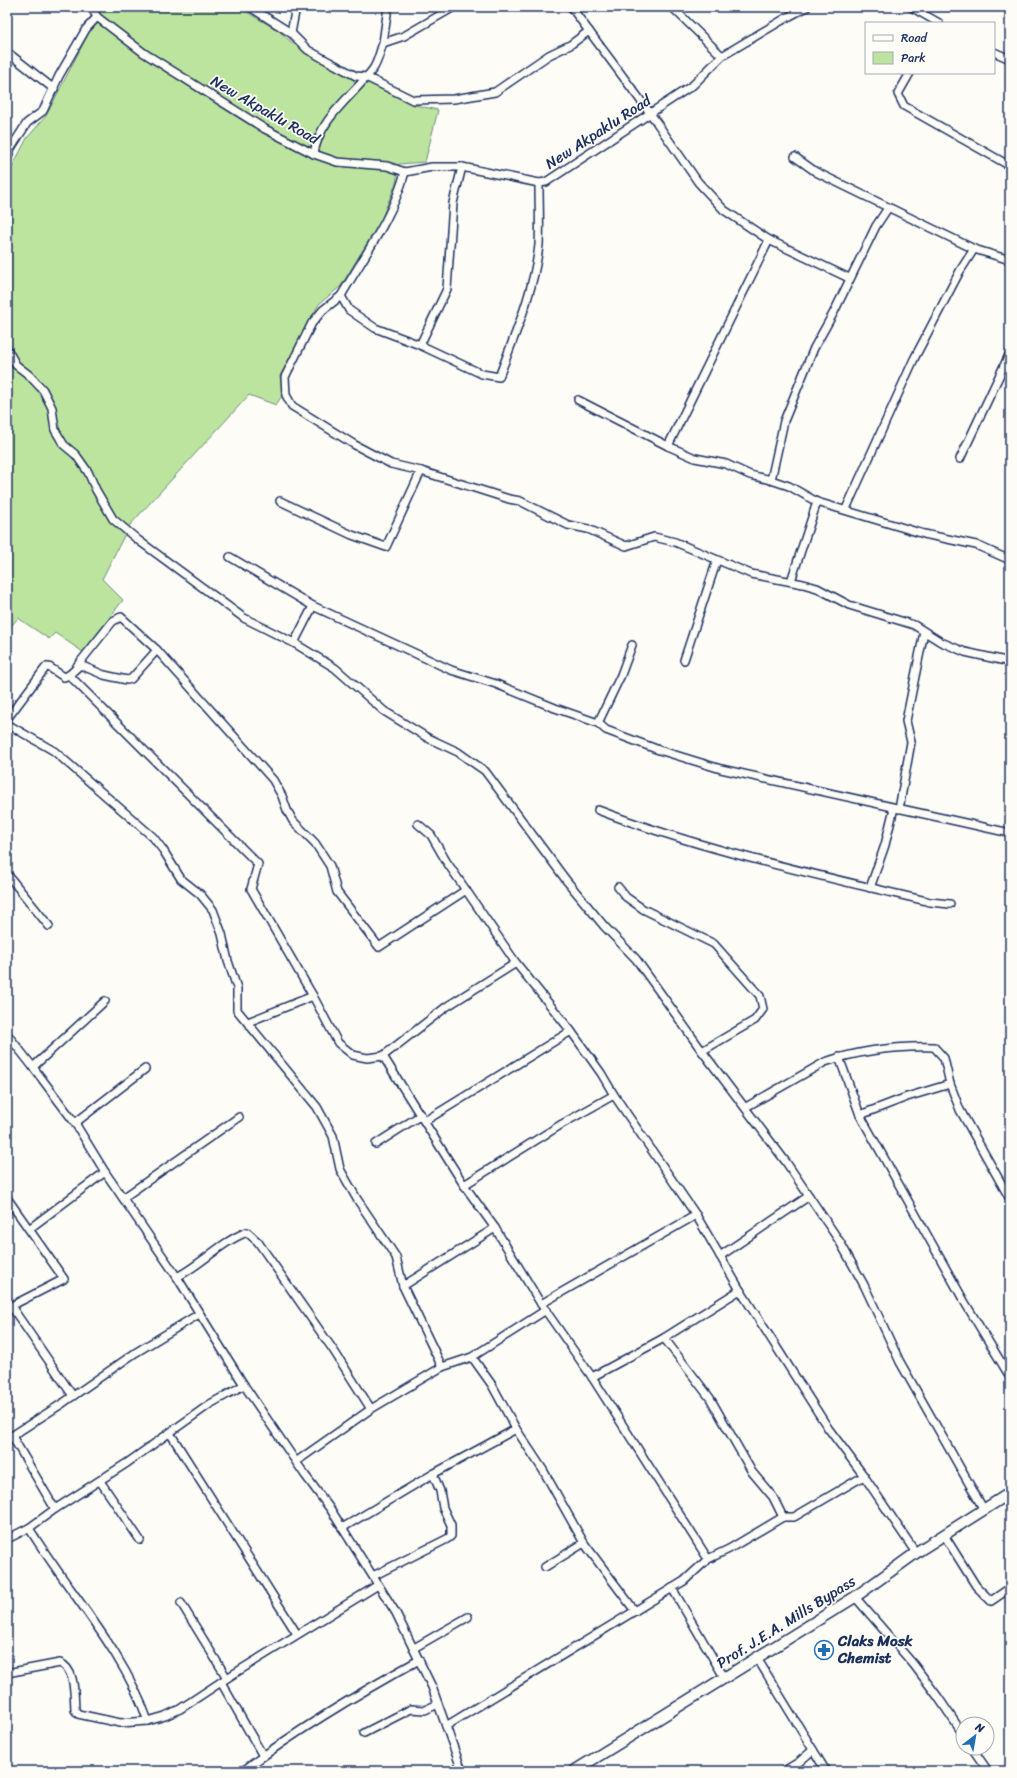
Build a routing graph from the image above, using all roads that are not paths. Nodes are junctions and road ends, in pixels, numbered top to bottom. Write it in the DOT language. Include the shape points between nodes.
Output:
graph roads {
  1 [pos="250,7"];
  2 [pos="296,7"];
  3 [pos="388,7"];
  4 [pos="454,7"];
  5 [pos="571,7"];
  6 [pos="672,7"];
  7 [pos="807,7"];
  8 [pos="911,7"];
  9 [pos="93,10"];
  10 [pos="937,22"];
  11 [pos="589,31"];
  12 [pos="291,33"];
  13 [pos="383,43"];
  14 [pos="7,52"];
  15 [pos="995,52"];
  16 [pos="722,56"];
  17 [pos="1010,59"];
  18 [pos="909,74"];
  19 [pos="366,77"];
  20 [pos="54,89"];
  21 [pos="650,113"];
  22 [pos="314,154"];
  23 [pos="795,158"];
  24 [pos="7,159"];
  25 [pos="1010,166"];
  26 [pos="462,167"];
  27 [pos="404,172"];
  28 [pos="539,183"];
  29 [pos="888,208"];
  30 [pos="769,240"];
  31 [pos="974,249"];
  32 [pos="1010,260"];
  33 [pos="849,278"];
  34 [pos="340,296"];
  35 [pos="420,345"];
  36 [pos="7,349"];
  37 [pos="1010,354"];
  38 [pos="578,400"];
  39 [pos="668,446"];
  40 [pos="960,459"];
  41 [pos="421,471"];
  42 [pos="771,480"];
  43 [pos="280,501"];
  44 [pos="817,502"];
  45 [pos="846,509"];
  46 [pos="230,558"];
  47 [pos="717,560"];
  48 [pos="1010,560"];
  49 [pos="791,581"];
  50 [pos="313,606"];
  51 [pos="924,632"];
  52 [pos="294,643"];
  53 [pos="632,645"];
  54 [pos="157,650"];
  55 [pos="684,660"];
  56 [pos="1010,662"];
  57 [pos="77,666"];
  58 [pos="69,675"];
  59 [pos="7,719"];
  60 [pos="598,723"];
  61 [pos="7,724"];
  62 [pos="896,808"];
  63 [pos="598,810"];
  64 [pos="418,824"];
  65 [pos="1010,833"];
  66 [pos="7,874"];
  67 [pos="618,887"];
  68 [pos="870,888"];
  69 [pos="466,890"];
  70 [pos="950,904"];
  71 [pos="49,926"];
  72 [pos="516,963"];
  73 [pos="313,996"];
  74 [pos="105,1001"];
  75 [pos="248,1022"];
  76 [pos="571,1031"];
  77 [pos="7,1034"];
  78 [pos="702,1052"];
  79 [pos="383,1056"];
  80 [pos="839,1058"];
  81 [pos="33,1067"];
  82 [pos="146,1069"];
  83 [pos="950,1084"];
  84 [pos="614,1095"];
  85 [pos="746,1107"];
  86 [pos="860,1115"];
  87 [pos="239,1117"];
  88 [pos="423,1118"];
  89 [pos="75,1123"];
  90 [pos="376,1144"];
  91 [pos="105,1172"];
  92 [pos="464,1185"];
  93 [pos="809,1196"];
  94 [pos="7,1198"];
  95 [pos="123,1198"];
  96 [pos="1010,1198"];
  97 [pos="696,1215"];
  98 [pos="495,1228"];
  99 [pos="29,1229"];
  100 [pos="720,1256"];
  101 [pos="177,1277"];
  102 [pos="403,1286"];
  103 [pos="740,1290"];
  104 [pos="544,1307"];
  105 [pos="199,1314"];
  106 [pos="664,1338"];
  107 [pos="472,1357"];
  108 [pos="442,1367"];
  109 [pos="592,1377"];
  110 [pos="1010,1377"];
  111 [pos="244,1385"];
  112 [pos="73,1396"];
  113 [pos="371,1409"];
  114 [pos="516,1429"];
  115 [pos="170,1433"];
  116 [pos="9,1437"];
  117 [pos="297,1461"];
  118 [pos="433,1474"];
  119 [pos="864,1476"];
  120 [pos="100,1481"];
  121 [pos="1010,1493"];
  122 [pos="55,1509"];
  123 [pos="984,1510"];
  124 [pos="784,1517"];
  125 [pos="29,1528"];
  126 [pos="342,1528"];
  127 [pos="944,1535"];
  128 [pos="7,1540"];
  129 [pos="140,1540"];
  130 [pos="584,1543"];
  131 [pos="916,1553"];
  132 [pos="708,1559"];
  133 [pos="545,1566"];
  134 [pos="372,1576"];
  135 [pos="378,1585"];
  136 [pos="672,1588"];
  137 [pos="1010,1588"];
  138 [pos="855,1597"];
  139 [pos="181,1603"];
  140 [pos="634,1611"];
  141 [pos="468,1617"];
  142 [pos="297,1634"];
  143 [pos="414,1648"];
  144 [pos="757,1658"];
  145 [pos="419,1660"];
  146 [pos="7,1673"];
  147 [pos="724,1677"];
  148 [pos="224,1680"];
  149 [pos="438,1704"];
  150 [pos="148,1721"];
  151 [pos="955,1722"];
  152 [pos="446,1726"];
  153 [pos="364,1733"];
  154 [pos="813,1750"];
  155 [pos="263,1756"];
  156 [pos="978,1756"];
  157 [pos="243,1771"];
  158 [pos="462,1771"];
  159 [pos="574,1771"];
  160 [pos="784,1771"];
  161 [pos="826,1771"];
  162 [pos="988,1771"];
  1 -- 12 [label="street"];
  2 -- 12 [label="street"];
  3 -- 13 [label="street"];
  4 -- 13 [label="street" via="404,36"];
  5 -- 11 [label="street"];
  6 -- 16 [label="street"];
  7 -- 16 [label="street, New Akpaklu Road"];
  8 -- 10 [label="street"];
  9 -- 20 [label="street" via="86,29"];
  9 -- 22 [label="street, New Akpaklu Road" via="144,53 266,129"];
  11 -- 19 [label="street" via="495,92 454,99 413,100"];
  11 -- 21 [label="street"];
  12 -- 19 [label="street" via="308,50 356,76"];
  13 -- 19 [label="street" via="373,68"];
  14 -- 20 [label="street"];
  15 -- 17 [label="street"];
  16 -- 21 [label="street, New Akpaklu Road" via="693,85"];
  18 -- 25 [label="street" via="898,94 904,106"];
  19 -- 22 [label="street" via="332,115 315,146"];
  20 -- 24 [label="street" via="43,111 27,123"];
  21 -- 28 [label="street, New Akpaklu Road" via="546,182"];
  21 -- 30 [label="street" via="698,182 724,210"];
  22 -- 27 [label="street, New Akpaklu Road" via="337,162 387,166"];
  23 -- 29 [label="street" via="816,172"];
  26 -- 27 [label="street, New Akpaklu Road" via="432,167"];
  26 -- 28 [label="street, New Akpaklu Road"];
  26 -- 35 [label="street" via="453,203 447,289"];
  27 -- 34 [label="street" via="401,186 382,226"];
  28 -- 35 [label="street" via="539,245 531,289 499,377 482,374"];
  29 -- 31 [label="street"];
  29 -- 33 [label="street"];
  30 -- 33 [label="street"];
  30 -- 39 [label="street"];
  31 -- 32 [label="street"];
  31 -- 45 [label="street" via="914,359"];
  33 -- 42 [label="street" via="814,348 784,421"];
  34 -- 35 [label="street" via="349,310 375,328"];
  34 -- 41 [label="street" via="312,323 285,377 286,395 292,406 355,445 391,464"];
  36 -- 52 [label="street" via="16,365 30,375 43,390 52,408 55,430 64,445 76,455 88,472 113,519 244,618"];
  37 -- 40 [label="street"];
  38 -- 39 [label="street"];
  39 -- 42 [label="street" via="695,458 726,464 750,475"];
  41 -- 43 [label="street" via="386,547 352,535"];
  41 -- 47 [label="street" via="509,499 520,500 568,525 588,529 626,546 654,537 675,542"];
  42 -- 44 [label="street" via="789,486"];
  44 -- 45 [label="street"];
  44 -- 49 [label="street"];
  45 -- 48 [label="street" via="924,534 976,545"];
  46 -- 50 [label="street"];
  47 -- 49 [label="street" via="751,574"];
  47 -- 55 [label="street"];
  49 -- 51 [label="street" via="817,588 849,605 914,625"];
  50 -- 52 [label="street"];
  50 -- 60 [label="street" via="451,670 496,684"];
  51 -- 56 [label="street" via="965,652"];
  51 -- 62 [label="street" via="906,721 911,742"];
  52 -- 78 [label="street" via="335,668 384,711 428,738 458,752 484,771 566,880 604,926 636,959"];
  53 -- 60 [label="street"];
  54 -- 57 [label="street" via="135,675 127,680 104,675 84,665"];
  54 -- 57 [label="street" via="122,616 113,620"];
  54 -- 69 [label="street" via="273,780 293,821 315,843 330,866 337,892 379,947"];
  57 -- 58 [label="street"];
  58 -- 59 [label="street" via="64,677 46,667"];
  58 -- 73 [label="street" via="258,864 251,889"];
  60 -- 62 [label="street" via="606,730 658,750 721,769"];
  61 -- 75 [label="street" via="54,751 153,837 181,879 208,902 222,934 237,988 237,1010"];
  62 -- 65 [label="street"];
  62 -- 68 [label="street"];
  63 -- 68 [label="street" via="676,838"];
  64 -- 69 [label="street" via="431,835"];
  66 -- 71 [label="street"];
  67 -- 78 [label="street" via="626,897 643,909 714,944 760,996 763,1009 755,1020"];
  68 -- 70 [label="street"];
  69 -- 72 [label="street"];
  72 -- 76 [label="street"];
  72 -- 79 [label="street" via="446,1007"];
  73 -- 75 [label="street"];
  73 -- 79 [label="street" via="338,1043 353,1055 367,1058"];
  74 -- 81 [label="street"];
  75 -- 102 [label="street" via="317,1108 333,1136 340,1170 396,1257"];
  76 -- 84 [label="street"];
  76 -- 88 [label="street"];
  77 -- 81 [label="street"];
  78 -- 85 [label="street"];
  79 -- 88 [label="street"];
  80 -- 83 [label="street" via="934,1047 944,1058"];
  80 -- 85 [label="street" via="807,1071"];
  80 -- 86 [label="street"];
  81 -- 89 [label="street"];
  82 -- 89 [label="street"];
  83 -- 86 [label="street"];
  83 -- 96 [label="street" via="966,1120"];
  84 -- 92 [label="street"];
  84 -- 97 [label="street"];
  85 -- 93 [label="street"];
  86 -- 110 [label="street" via="964,1301"];
  87 -- 95 [label="street"];
  88 -- 90 [label="street"];
  88 -- 92 [label="street"];
  89 -- 91 [label="street"];
  91 -- 95 [label="street"];
  91 -- 99 [label="street"];
  92 -- 98 [label="street"];
  93 -- 100 [label="street"];
  93 -- 123 [label="street" via="840,1242 864,1285 900,1362"];
  94 -- 99 [label="street"];
  95 -- 101 [label="street"];
  97 -- 100 [label="street"];
  97 -- 104 [label="street"];
  98 -- 102 [label="street"];
  98 -- 104 [label="street"];
  99 -- 112 [label="street" via="64,1279 11,1306"];
  100 -- 103 [label="street"];
  101 -- 105 [label="street"];
  101 -- 113 [label="street" via="237,1236 247,1232 258,1242"];
  102 -- 108 [label="street"];
  103 -- 106 [label="street"];
  103 -- 119 [label="street" via="828,1428"];
  104 -- 107 [label="street"];
  104 -- 109 [label="street"];
  105 -- 111 [label="street"];
  105 -- 112 [label="street" via="135,1353"];
  106 -- 109 [label="street"];
  106 -- 124 [label="street" via="710,1398 752,1472 773,1497"];
  107 -- 108 [label="street"];
  107 -- 114 [label="street" via="492,1385"];
  108 -- 113 [label="street"];
  109 -- 132 [label="street"];
  111 -- 115 [label="street" via="210,1404"];
  111 -- 117 [label="street"];
  112 -- 116 [label="street"];
  113 -- 117 [label="street"];
  114 -- 118 [label="street"];
  114 -- 130 [label="street" via="543,1470"];
  115 -- 120 [label="street"];
  115 -- 142 [label="street"];
  116 -- 122 [label="street"];
  117 -- 126 [label="street"];
  118 -- 126 [label="street"];
  118 -- 134 [label="street" via="451,1525 451,1536"];
  119 -- 124 [label="street" via="794,1517"];
  119 -- 131 [label="street"];
  120 -- 122 [label="street"];
  120 -- 129 [label="street"];
  121 -- 123 [label="street, Prof. J.E.A. Mills Bypass"];
  122 -- 125 [label="street"];
  123 -- 127 [label="street, Prof. J.E.A. Mills Bypass"];
  124 -- 132 [label="street"];
  125 -- 128 [label="street"];
  125 -- 150 [label="street" via="116,1656 140,1698"];
  126 -- 134 [label="street"];
  127 -- 131 [label="street, Prof. J.E.A. Mills Bypass"];
  127 -- 137 [label="street" via="976,1586 992,1601"];
  130 -- 133 [label="street"];
  130 -- 140 [label="street"];
  131 -- 138 [label="street, Prof. J.E.A. Mills Bypass"];
  132 -- 136 [label="street" via="684,1581"];
  134 -- 135 [label="street"];
  135 -- 142 [label="street"];
  135 -- 143 [label="street"];
  136 -- 140 [label="street"];
  136 -- 147 [label="street"];
  138 -- 144 [label="street, Prof. J.E.A. Mills Bypass"];
  138 -- 151 [label="street" via="914,1665"];
  139 -- 148 [label="street"];
  140 -- 152 [label="street"];
  141 -- 143 [label="street"];
  142 -- 148 [label="street"];
  143 -- 145 [label="street"];
  144 -- 147 [label="street, Prof. J.E.A. Mills Bypass"];
  144 -- 154 [label="street"];
  145 -- 149 [label="street"];
  145 -- 155 [label="street" via="380,1681"];
  146 -- 150 [label="street" via="60,1663 68,1668 72,1677 78,1714 120,1723"];
  147 -- 159 [label="street, Prof. J.E.A. Mills Bypass"];
  148 -- 150 [label="street" via="180,1709"];
  148 -- 155 [label="street"];
  149 -- 152 [label="street"];
  149 -- 153 [label="street" via="425,1710 410,1709"];
  152 -- 158 [label="street"];
  154 -- 160 [label="street"];
  154 -- 161 [label="street"];
  155 -- 157 [label="street"];
  156 -- 162 [label="street"];
}
